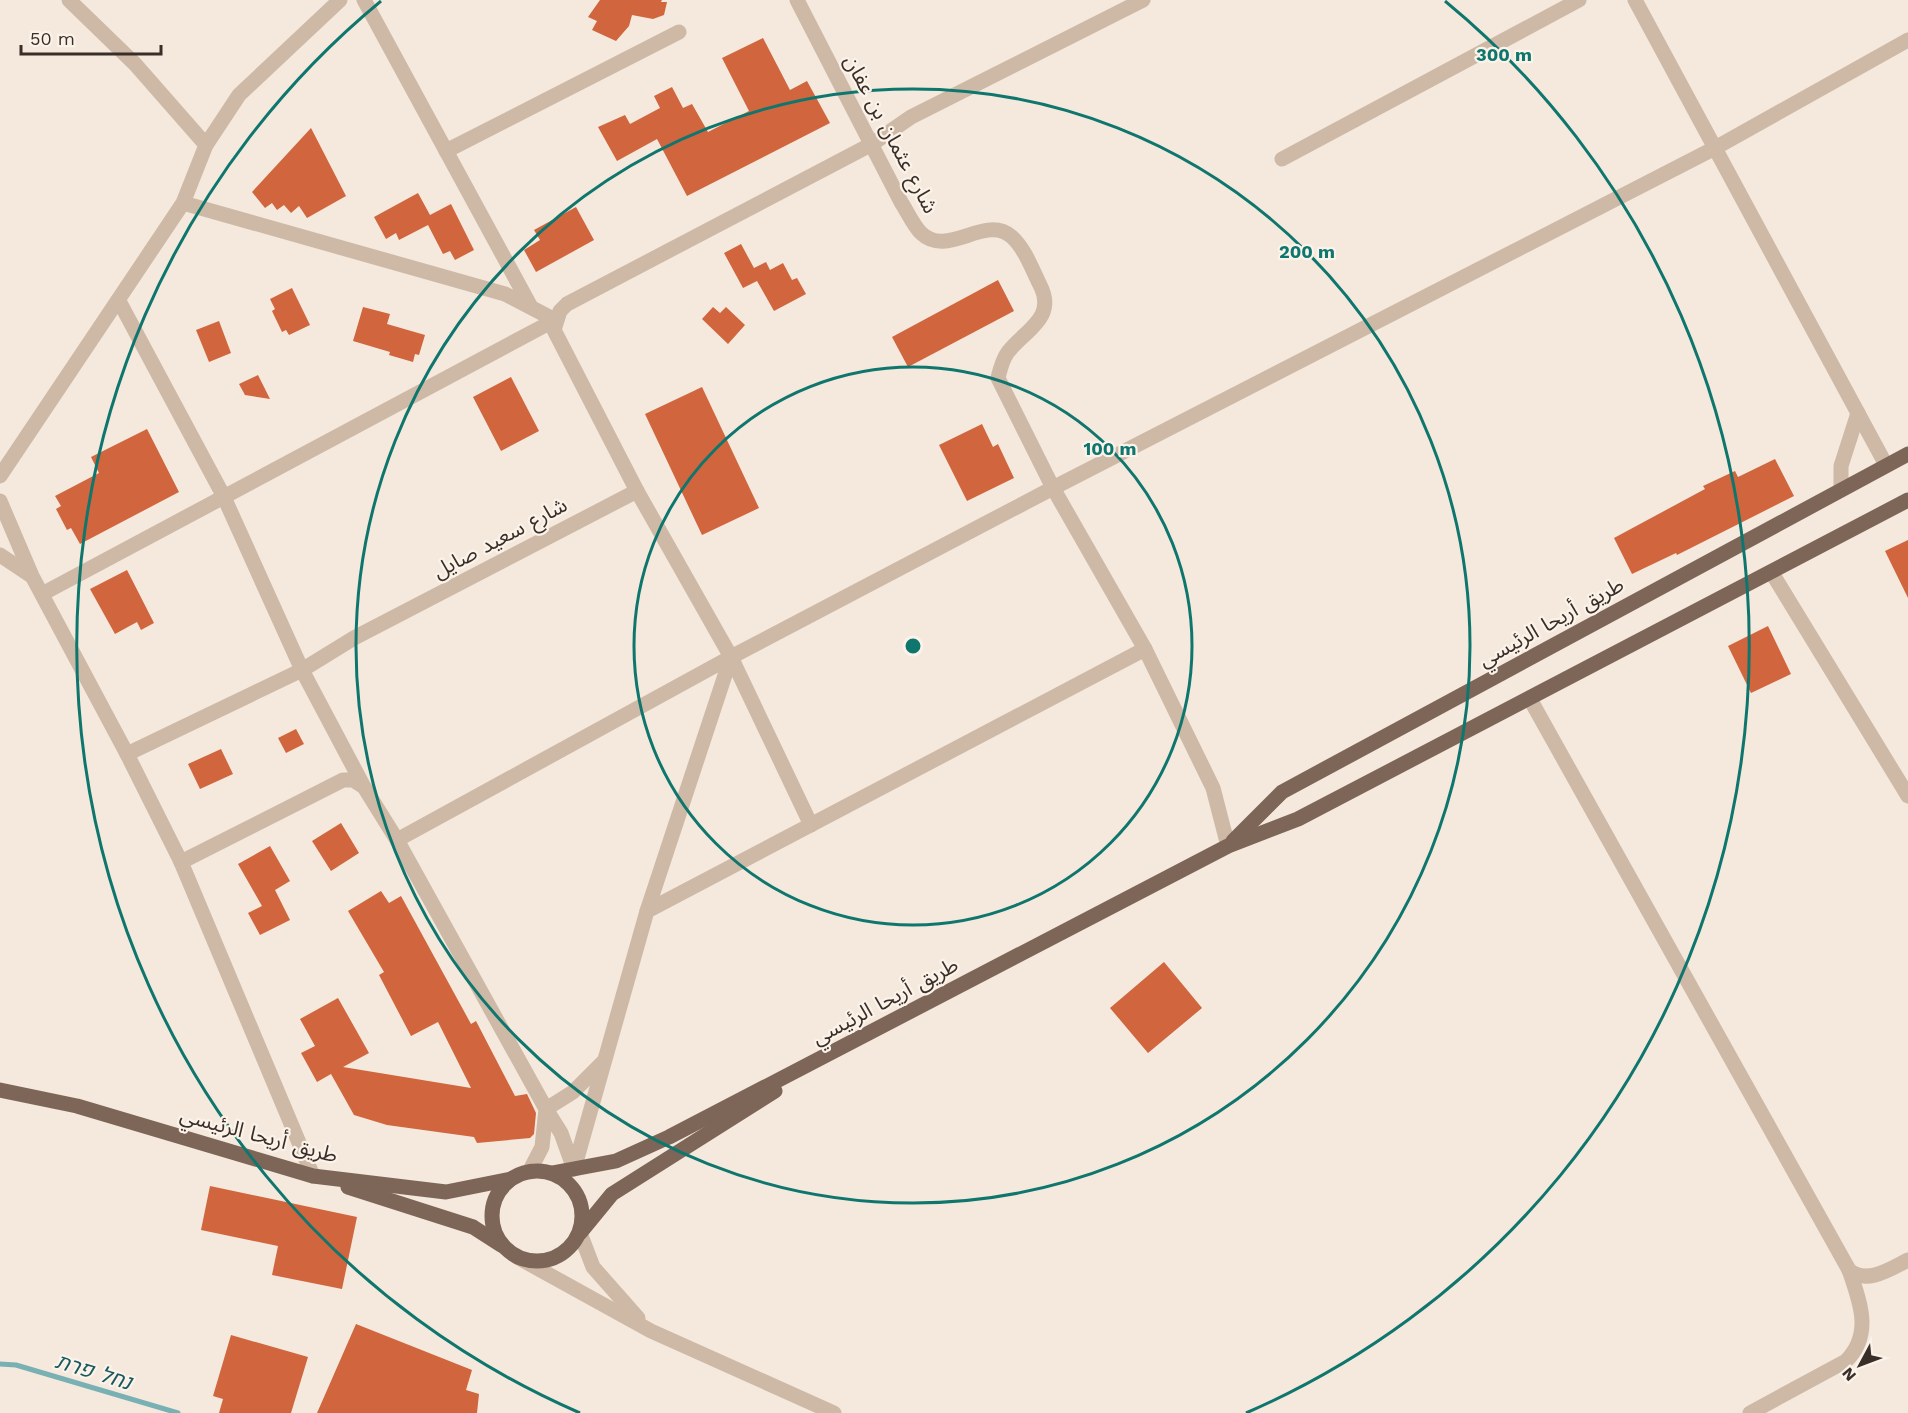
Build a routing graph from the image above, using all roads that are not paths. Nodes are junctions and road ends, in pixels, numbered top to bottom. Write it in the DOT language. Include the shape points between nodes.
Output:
graph roads {
  1 [pos="69,0"];
  2 [pos="340,0"];
  3 [pos="364,0"];
  4 [pos="797,0"];
  5 [pos="1143,0"];
  6 [pos="1579,0"];
  7 [pos="1635,0"];
  8 [pos="679,32"];
  9 [pos="1908,40"];
  10 [pos="872,144"];
  11 [pos="206,145"];
  12 [pos="1715,148"];
  13 [pos="446,151"];
  14 [pos="1282,159"];
  15 [pos="183,203"];
  16 [pos="119,301"];
  17 [pos="531,307"];
  18 [pos="555,320"];
  19 [pos="1858,413"];
  20 [pos="1908,454"];
  21 [pos="1886,465"];
  22 [pos="0,476"];
  23 [pos="1053,488"];
  24 [pos="1841,488"];
  25 [pos="637,491"];
  26 [pos="223,495"];
  27 [pos="1908,500"];
  28 [pos="0,501"];
  29 [pos="0,555"];
  30 [pos="1772,573"];
  31 [pos="32,576"];
  32 [pos="42,594"];
  33 [pos="1145,649"];
  34 [pos="731,657"];
  35 [pos="302,670"];
  36 [pos="1530,699"];
  37 [pos="127,754"];
  38 [pos="364,786"];
  39 [pos="1908,796"];
  40 [pos="811,825"];
  41 [pos="396,840"];
  42 [pos="1228,846"];
  43 [pos="181,862"];
  44 [pos="647,911"];
  45 [pos="840,1048"];
  46 [pos="605,1060"];
  47 [pos="0,1090"];
  48 [pos="546,1109"];
  49 [pos="574,1169"];
  50 [pos="529,1172"];
  51 [pos="552,1173"];
  52 [pos="313,1176"];
  53 [pos="510,1179"];
  54 [pos="580,1233"];
  55 [pos="511,1252"];
  56 [pos="1908,1260"];
  57 [pos="1849,1270"];
  58 [pos="651,1331"];
  59 [pos="834,1413"];
  60 [pos="1750,1413"];
  1 -- 11 [label="street" via="135,64"];
  2 -- 11 [label="street" via="239,95"];
  3 -- 13 [label="street"];
  4 -- 10 [label="street, شارع عثمان بن عفان"];
  5 -- 10 [label="street" via="910,117"];
  6 -- 14 [label="street"];
  7 -- 12 [label="street"];
  8 -- 13 [label="street"];
  9 -- 12 [label="street"];
  10 -- 18 [label="street" via="567,304"];
  10 -- 23 [label="street, شارع عثمان بن عفان" via="901,202 927,237 949,241 992,228 1004,231 1020,245 1042,289 1044,315 1007,353 998,378"];
  11 -- 15 [label="street"];
  12 -- 19 [label="street"];
  12 -- 23 [label="street"];
  13 -- 17 [label="street"];
  15 -- 16 [label="street"];
  15 -- 17 [label="street" via="505,294"];
  16 -- 22 [label="street"];
  16 -- 26 [label="street"];
  17 -- 18 [label="street"];
  18 -- 25 [label="street" via="554,330"];
  18 -- 26 [label="street"];
  19 -- 21 [label="street"];
  19 -- 24 [label="street" via="1841,466"];
  20 -- 21 [label="main road, طريق أريحا الرئيسي"];
  21 -- 24 [label="main road, طريق أريحا الرئيسي"];
  23 -- 33 [label="street, شارع عثمان بن عفان"];
  23 -- 34 [label="street"];
  24 -- 42 [label="main road, طريق أريحا الرئيسي" via="1282,792"];
  25 -- 34 [label="street"];
  25 -- 35 [label="street, شارع سعيد صايل" via="354,638"];
  26 -- 32 [label="street"];
  26 -- 35 [label="street"];
  27 -- 30 [label="main road, طريق أريحا الرئيسي"];
  28 -- 31 [label="street"];
  29 -- 31 [label="street"];
  30 -- 36 [label="main road, طريق أريحا الرئيسي"];
  30 -- 39 [label="street"];
  31 -- 32 [label="street"];
  32 -- 37 [label="street"];
  33 -- 40 [label="street"];
  33 -- 42 [label="street, شارع عثمان بن عفان" via="1213,788"];
  34 -- 40 [label="street"];
  34 -- 41 [label="street"];
  34 -- 44 [label="street"];
  35 -- 37 [label="street, شارع سعيد صايل"];
  35 -- 38 [label="street"];
  36 -- 42 [label="main road, طريق أريحا الرئيسي" via="1298,819"];
  36 -- 57 [label="street"];
  37 -- 43 [label="street"];
  38 -- 41 [label="street"];
  38 -- 43 [label="street" via="343,780"];
  40 -- 44 [label="street"];
  41 -- 48 [label="street"];
  42 -- 45 [label="main road, طريق أريحا الرئيسي"];
  43 -- 52 [label="street"];
  44 -- 46 [label="street"];
  45 -- 49 [label="main road, طريق أريحا الرئيسي" via="669,1137 616,1161"];
  45 -- 54 [label="main road" via="623,1186"];
  46 -- 48 [label="street" via="573,1092"];
  46 -- 49 [label="street"];
  47 -- 52 [label="main road, طريق أريحا الرئيسي" via="77,1106"];
  48 -- 49 [label="street" via="561,1133"];
  48 -- 50 [label="street" via="542,1147"];
  49 -- 51 [label="main road, طريق أريحا الرئيسي"];
  50 -- 51 [label="main road"];
  50 -- 53 [label="main road"];
  51 -- 54 [label="main road" via="575,1191 583,1219"];
  52 -- 53 [label="main road, طريق أريحا الرئيسي" via="446,1192"];
  52 -- 55 [label="main road" via="473,1227"];
  53 -- 55 [label="main road" via="493,1204 492,1220 496,1235"];
  54 -- 55 [label="main road" via="571,1248 547,1261 532,1261"];
  54 -- 58 [label="street" via="593,1267"];
  55 -- 58 [label="street"];
  56 -- 57 [label="street" via="1873,1276 1863,1277"];
  57 -- 60 [label="street" via="1861,1304 1863,1328 1856,1351 1846,1361"];
  58 -- 59 [label="street"];
}
